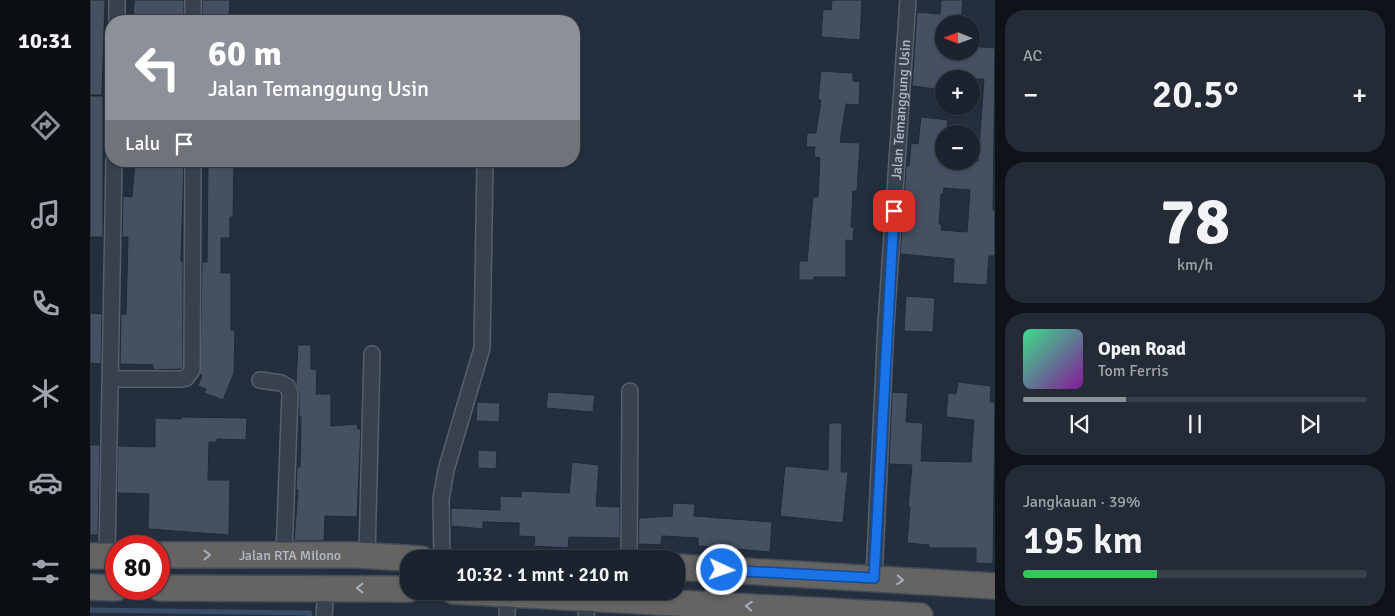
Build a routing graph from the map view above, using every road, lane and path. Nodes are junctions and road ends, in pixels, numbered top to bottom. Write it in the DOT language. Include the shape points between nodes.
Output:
graph roads {
  1 [pos="117,0"];
  2 [pos="193,0"];
  3 [pos="908,0"];
  4 [pos="117,15"];
  5 [pos="193,15"];
  6 [pos="114,167"];
  7 [pos="194,167"];
  8 [pos="485,167"];
  9 [pos="372,354"];
  10 [pos="110,379"];
  11 [pos="260,380"];
  12 [pos="630,391"];
  13 [pos="106,535"];
  14 [pos="442,550"];
  15 [pos="629,550"];
  16 [pos="284,555"];
  17 [pos="170,556"];
  18 [pos="367,556"];
  19 [pos="400,558"];
  20 [pos="685,568"];
  21 [pos="874,578"];
  22 [pos="995,586"];
  23 [pos="90,587"];
  24 [pos="105,588"];
  25 [pos="170,588"];
  26 [pos="326,588"];
  27 [pos="400,589"];
  28 [pos="488,600"];
  29 [pos="580,601"];
  30 [pos="507,605"];
  31 [pos="817,614"];
  32 [pos="324,616"];
  33 [pos="920,616"];
  1 -- 4 [label="street"];
  2 -- 5 [label="street"];
  3 -- 21 [label="street, Jalan Temanggung Usin" via="886,324"];
  6 -- 10 [label="street"];
  7 -- 10 [label="street" via="192,370 186,378 180,379"];
  8 -- 14 [label="street" via="482,348 446,470 441,499"];
  9 -- 18 [label="street"];
  10 -- 13 [label="street"];
  11 -- 16 [label="street" via="281,383 288,387 290,394"];
  12 -- 15 [label="street"];
  17 -- 16 [label="highway, Jalan RTA Milono, one-way"];
  16 -- 18 [label="highway, Jalan RTA Milono"];
  18 -- 19 [label="highway, Jalan RTA Milono"];
  20 -- 21 [label="highway"];
  21 -- 22 [label="highway, one-way"];
  23 -- 24 [label="highway"];
  25 -- 26 [label="highway"];
  27 -- 26 [label="highway, one-way"];
  26 -- 32 [label="street"];
  28 -- 30 [label="highway"];
  29 -- 30 [label="highway"];
  31 -- 29 [label="highway, one-way"];
  31 -- 33 [label="highway"];
}
